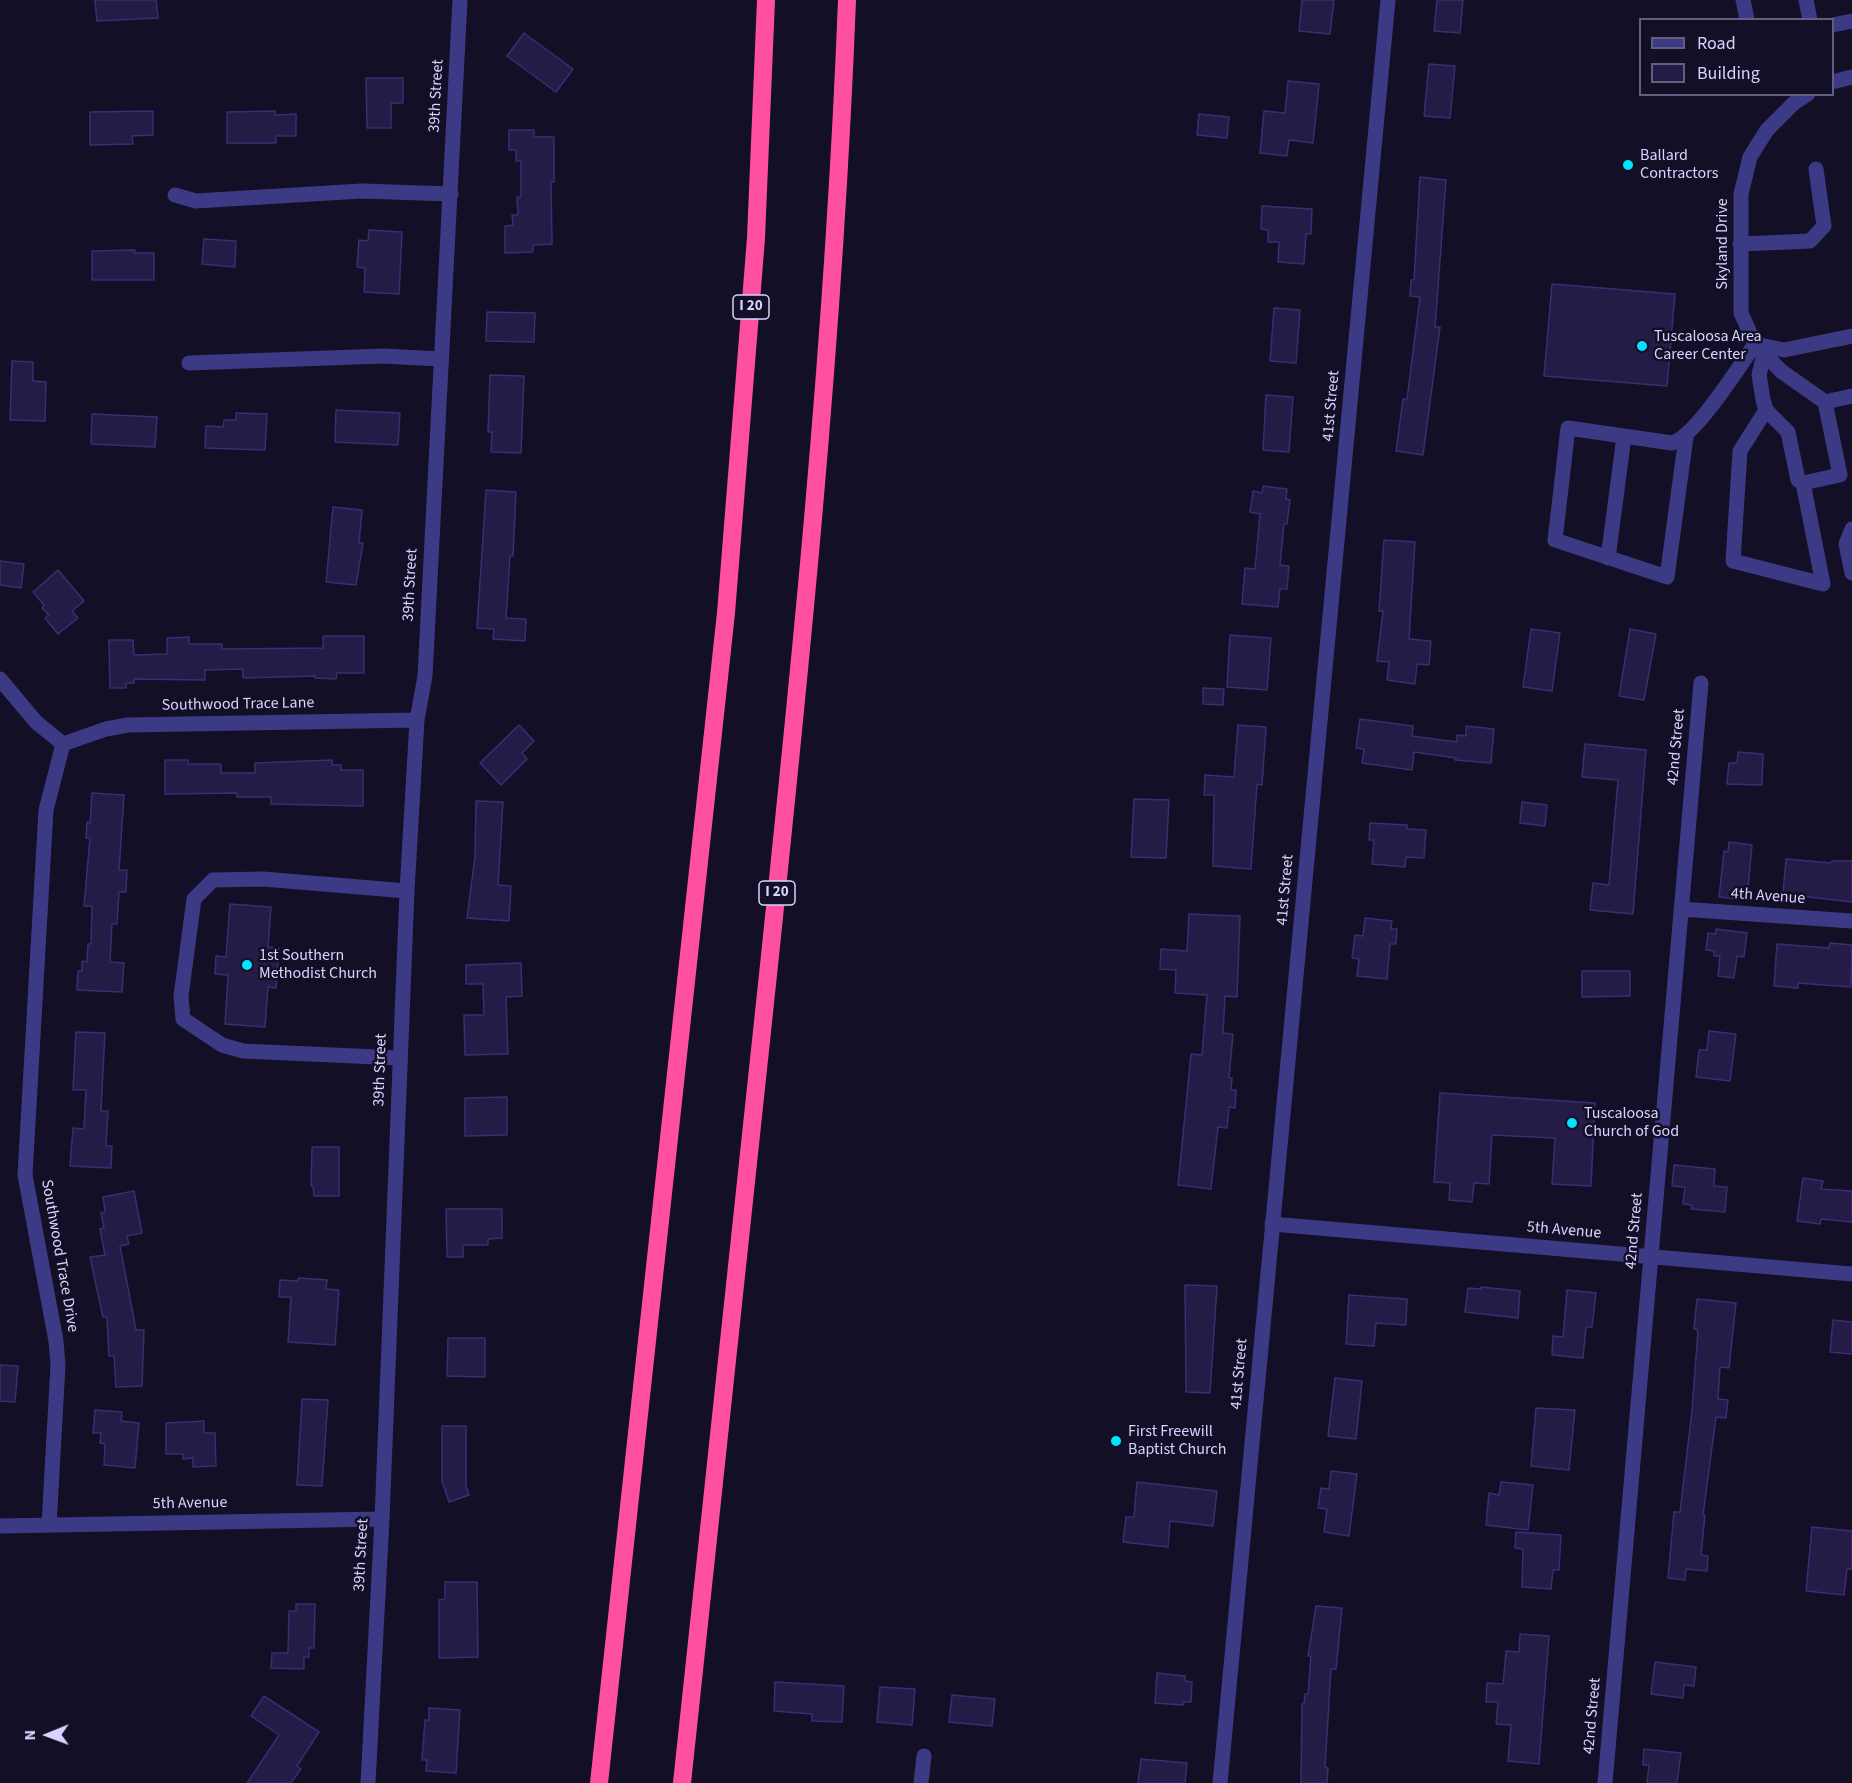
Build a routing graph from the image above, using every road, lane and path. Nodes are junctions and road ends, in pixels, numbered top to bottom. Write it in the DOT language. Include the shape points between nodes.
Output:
graph roads {
  1 [pos="460,0"];
  2 [pos="766,0"];
  3 [pos="847,0"];
  4 [pos="1388,0"];
  5 [pos="1743,0"];
  6 [pos="1806,0"];
  7 [pos="1747,18"];
  8 [pos="1810,18"];
  9 [pos="1852,21"];
  10 [pos="1834,25"];
  11 [pos="1852,77"];
  12 [pos="1834,82"];
  13 [pos="1790,99"];
  14 [pos="1815,169"];
  15 [pos="451,194"];
  16 [pos="175,195"];
  17 [pos="1740,244"];
  18 [pos="1852,336"];
  19 [pos="1760,349"];
  20 [pos="440,359"];
  21 [pos="189,363"];
  22 [pos="1852,396"];
  23 [pos="1825,402"];
  24 [pos="1766,410"];
  25 [pos="1624,436"];
  26 [pos="1686,437"];
  27 [pos="1846,474"];
  28 [pos="1803,483"];
  29 [pos="1852,529"];
  30 [pos="1608,558"];
  31 [pos="1852,573"];
  32 [pos="0,679"];
  33 [pos="1701,683"];
  34 [pos="417,720"];
  35 [pos="63,744"];
  36 [pos="407,891"];
  37 [pos="1681,909"];
  38 [pos="1852,921"];
  39 [pos="399,1058"];
  40 [pos="1272,1224"];
  41 [pos="1651,1257"];
  42 [pos="1852,1274"];
  43 [pos="382,1519"];
  44 [pos="48,1525"];
  45 [pos="0,1526"];
  46 [pos="924,1756"];
  47 [pos="368,1783"];
  48 [pos="599,1783"];
  49 [pos="682,1783"];
  50 [pos="921,1783"];
  51 [pos="1220,1783"];
  52 [pos="1605,1783"];
  1 -- 15 [label="street, 39th Street"];
  2 -- 48 [label="highway, I 20" via="756,238 726,613"];
  3 -- 49 [label="highway, I 20" via="823,422 804,639"];
  4 -- 40 [label="street, 41st Street"];
  5 -- 7 [label="street"];
  6 -- 8 [label="street"];
  9 -- 10 [label="street"];
  11 -- 12 [label="street"];
  13 -- 17 [label="street, Skyland Drive" via="1750,158 1741,194"];
  14 -- 17 [label="street" via="1824,226 1810,241"];
  15 -- 16 [label="street" via="362,191 196,201"];
  15 -- 20 [label="street, 39th Street"];
  17 -- 19 [label="street, Skyland Drive" via="1741,313"];
  18 -- 19 [label="street" via="1784,350"];
  19 -- 23 [label="street" via="1780,371"];
  19 -- 24 [label="street" via="1760,386"];
  19 -- 26 [label="street"];
  20 -- 21 [label="street" via="383,356"];
  20 -- 34 [label="street, 39th Street" via="425,676"];
  22 -- 23 [label="street"];
  23 -- 27 [label="street"];
  24 -- 28 [label="street" via="1785,426 1796,476"];
  24 -- 28 [label="street" via="1740,451 1733,561 1823,584"];
  25 -- 26 [label="street" via="1672,443"];
  25 -- 30 [label="street"];
  25 -- 30 [label="street" via="1569,428 1555,540"];
  26 -- 30 [label="street" via="1667,577"];
  27 -- 28 [label="street"];
  29 -- 31 [label="street" via="1846,544"];
  32 -- 35 [label="street" via="36,722"];
  33 -- 37 [label="street, 42nd Street"];
  34 -- 35 [label="street, Southwood Trace Lane" via="128,725"];
  34 -- 36 [label="street, 39th Street"];
  35 -- 44 [label="street, Southwood Trace Drive" via="46,810 26,1175 58,1365"];
  36 -- 39 [label="street, 39th Street"];
  36 -- 39 [label="street" via="263,879 213,880 194,898 181,996 183,1019 222,1045 266,1053"];
  37 -- 38 [label="street, 4th Avenue"];
  37 -- 41 [label="street, 42nd Street"];
  39 -- 43 [label="street, 39th Street"];
  40 -- 41 [label="street, 5th Avenue"];
  40 -- 51 [label="street, 41st Street"];
  41 -- 42 [label="street, 5th Avenue"];
  41 -- 52 [label="street, 42nd Street"];
  43 -- 44 [label="street, 5th Avenue"];
  43 -- 47 [label="street, 39th Street"];
  44 -- 45 [label="street, 5th Avenue"];
  46 -- 50 [label="street"];
}
